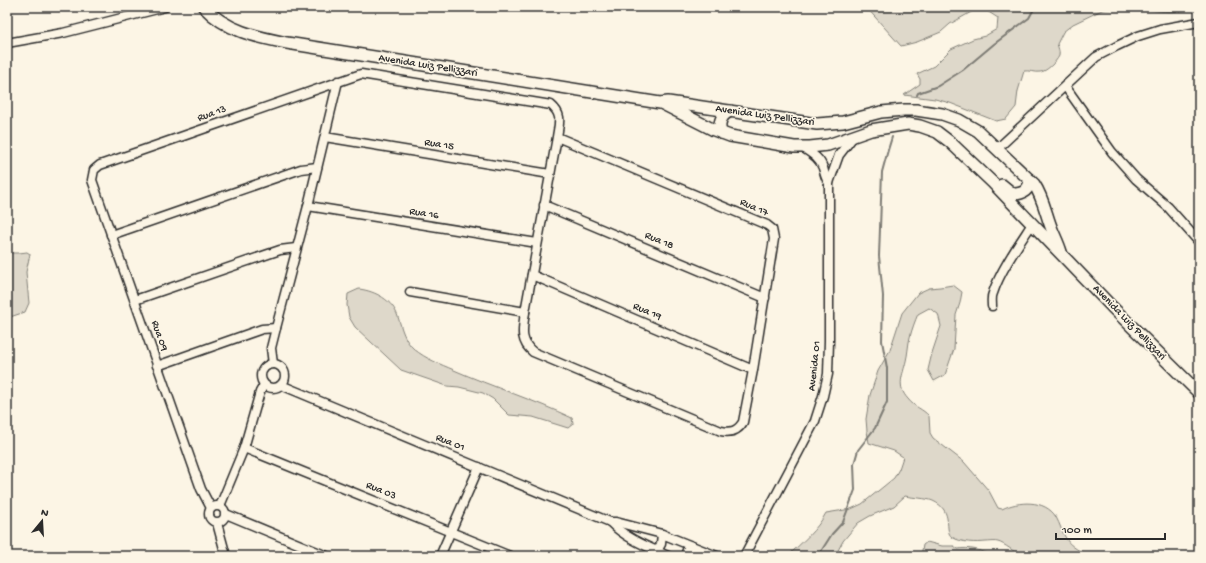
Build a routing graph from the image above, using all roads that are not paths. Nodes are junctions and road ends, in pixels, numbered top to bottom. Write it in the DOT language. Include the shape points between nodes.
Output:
graph roads {
  1 [pos="165,7"];
  2 [pos="204,7"];
  3 [pos="1199,22"];
  4 [pos="7,43"];
  5 [pos="338,81"];
  6 [pos="1065,86"];
  7 [pos="660,103"];
  8 [pos="730,111"];
  9 [pos="721,133"];
  10 [pos="325,137"];
  11 [pos="557,137"];
  12 [pos="853,137"];
  13 [pos="802,147"];
  14 [pos="997,149"];
  15 [pos="317,167"];
  16 [pos="94,170"];
  17 [pos="550,174"];
  18 [pos="1030,180"];
  19 [pos="992,182"];
  20 [pos="829,183"];
  21 [pos="544,205"];
  22 [pos="308,206"];
  23 [pos="1032,224"];
  24 [pos="111,235"];
  25 [pos="1199,242"];
  26 [pos="537,243"];
  27 [pos="296,248"];
  28 [pos="1061,252"];
  29 [pos="532,275"];
  30 [pos="410,292"];
  31 [pos="765,298"];
  32 [pos="135,300"];
  33 [pos="992,306"];
  34 [pos="525,312"];
  35 [pos="276,328"];
  36 [pos="273,364"];
  37 [pos="157,366"];
  38 [pos="753,370"];
  39 [pos="264,385"];
  40 [pos="281,385"];
  41 [pos="1199,393"];
  42 [pos="244,448"];
  43 [pos="479,467"];
  44 [pos="220,506"];
  45 [pos="211,508"];
  46 [pos="226,514"];
  47 [pos="610,522"];
  48 [pos="217,523"];
  49 [pos="642,528"];
  50 [pos="451,531"];
  51 [pos="662,534"];
  52 [pos="638,541"];
  53 [pos="692,546"];
  54 [pos="657,551"];
  55 [pos="226,556"];
  56 [pos="327,556"];
  57 [pos="440,556"];
  58 [pos="510,556"];
  59 [pos="668,556"];
  60 [pos="685,556"];
  61 [pos="717,556"];
  62 [pos="744,556"];
  1 -- 4 [label="street" via="63,33"];
  2 -- 7 [label="main road, Avenida Luiz Pellizzari" via="232,28 250,35"];
  3 -- 6 [label="street" via="1138,36 1117,46 1096,57"];
  5 -- 10 [label="street"];
  5 -- 11 [label="street, Rua 13" via="361,74 551,105 558,111 560,118"];
  5 -- 16 [label="street, Rua 13" via="100,165"];
  6 -- 14 [label="street"];
  6 -- 25 [label="street" via="1112,152 1136,180 1168,207"];
  7 -- 8 [label="main road, Avenida Luiz Pellizzari"];
  7 -- 9 [label="main road, Avenida Luiz Pellizzari"];
  8 -- 9 [label="main road" via="721,119"];
  8 -- 14 [label="main road, Avenida Luiz Pellizzari" via="810,124 825,124 881,112 916,110 959,120 978,131"];
  9 -- 13 [label="main road, Avenida Luiz Pellizzari"];
  10 -- 15 [label="street"];
  10 -- 17 [label="street, Rua 15"];
  11 -- 17 [label="street"];
  11 -- 31 [label="street, Rua 17" via="767,225 772,230 774,240"];
  12 -- 13 [label="main road, Avenida Luiz Pellizzari" via="828,145"];
  12 -- 19 [label="main road, Avenida Luiz Pellizzari" via="877,128 908,124 926,127 950,142"];
  12 -- 20 [label="street, Avenida 01" via="839,155"];
  13 -- 20 [label="street, Avenida 01" via="820,162"];
  14 -- 18 [label="main road, Avenida Luiz Pellizzari"];
  15 -- 22 [label="street"];
  15 -- 24 [label="street" via="301,169"];
  16 -- 24 [label="street, Rua 09" via="92,180"];
  17 -- 21 [label="street"];
  18 -- 19 [label="main road" via="1027,189 1016,194 1001,183"];
  18 -- 28 [label="main road, Avenida Luiz Pellizzari" via="1040,194"];
  19 -- 23 [label="main road, Avenida Luiz Pellizzari"];
  20 -- 62 [label="street, Avenida 01" via="829,341 828,374 823,396 814,420"];
  21 -- 26 [label="street"];
  21 -- 31 [label="street, Rua 18"];
  22 -- 26 [label="street, Rua 16"];
  22 -- 27 [label="street"];
  23 -- 28 [label="main road, Avenida Luiz Pellizzari"];
  23 -- 33 [label="street" via="998,281 992,295"];
  24 -- 32 [label="street, Rua 09"];
  26 -- 29 [label="street"];
  27 -- 32 [label="street" via="280,250"];
  27 -- 35 [label="street"];
  28 -- 41 [label="main road, Avenida Luiz Pellizzari"];
  29 -- 34 [label="street"];
  29 -- 38 [label="street, Rua 19"];
  30 -- 34 [label="street"];
  31 -- 38 [label="street, Rua 17"];
  32 -- 37 [label="street, Rua 09"];
  34 -- 38 [label="street, Rua 17" via="523,334 528,348 533,352 721,431 735,431 740,428"];
  35 -- 36 [label="street" via="272,348"];
  35 -- 37 [label="street" via="262,329"];
  36 -- 39 [label="street" via="261,371 260,376"];
  36 -- 40 [label="street" via="284,372"];
  37 -- 45 [label="street, Rua 09"];
  39 -- 40 [label="street" via="273,388"];
  39 -- 42 [label="street"];
  40 -- 43 [label="street, Rua 01"];
  42 -- 44 [label="street"];
  42 -- 50 [label="street, Rua 03"];
  43 -- 47 [label="street, Rua 01"];
  43 -- 50 [label="street"];
  44 -- 45 [label="street"];
  44 -- 46 [label="street"];
  45 -- 48 [label="street" via="209,517"];
  46 -- 48 [label="street" via="223,520"];
  46 -- 56 [label="street"];
  47 -- 49 [label="street"];
  47 -- 52 [label="street"];
  48 -- 55 [label="street"];
  49 -- 51 [label="street"];
  49 -- 52 [label="street" via="638,533"];
  50 -- 57 [label="street"];
  50 -- 58 [label="street, Rua 03"];
  51 -- 53 [label="street"];
  51 -- 54 [label="street"];
  52 -- 54 [label="street"];
  53 -- 60 [label="street"];
  53 -- 61 [label="street"];
  54 -- 59 [label="street"];
}
